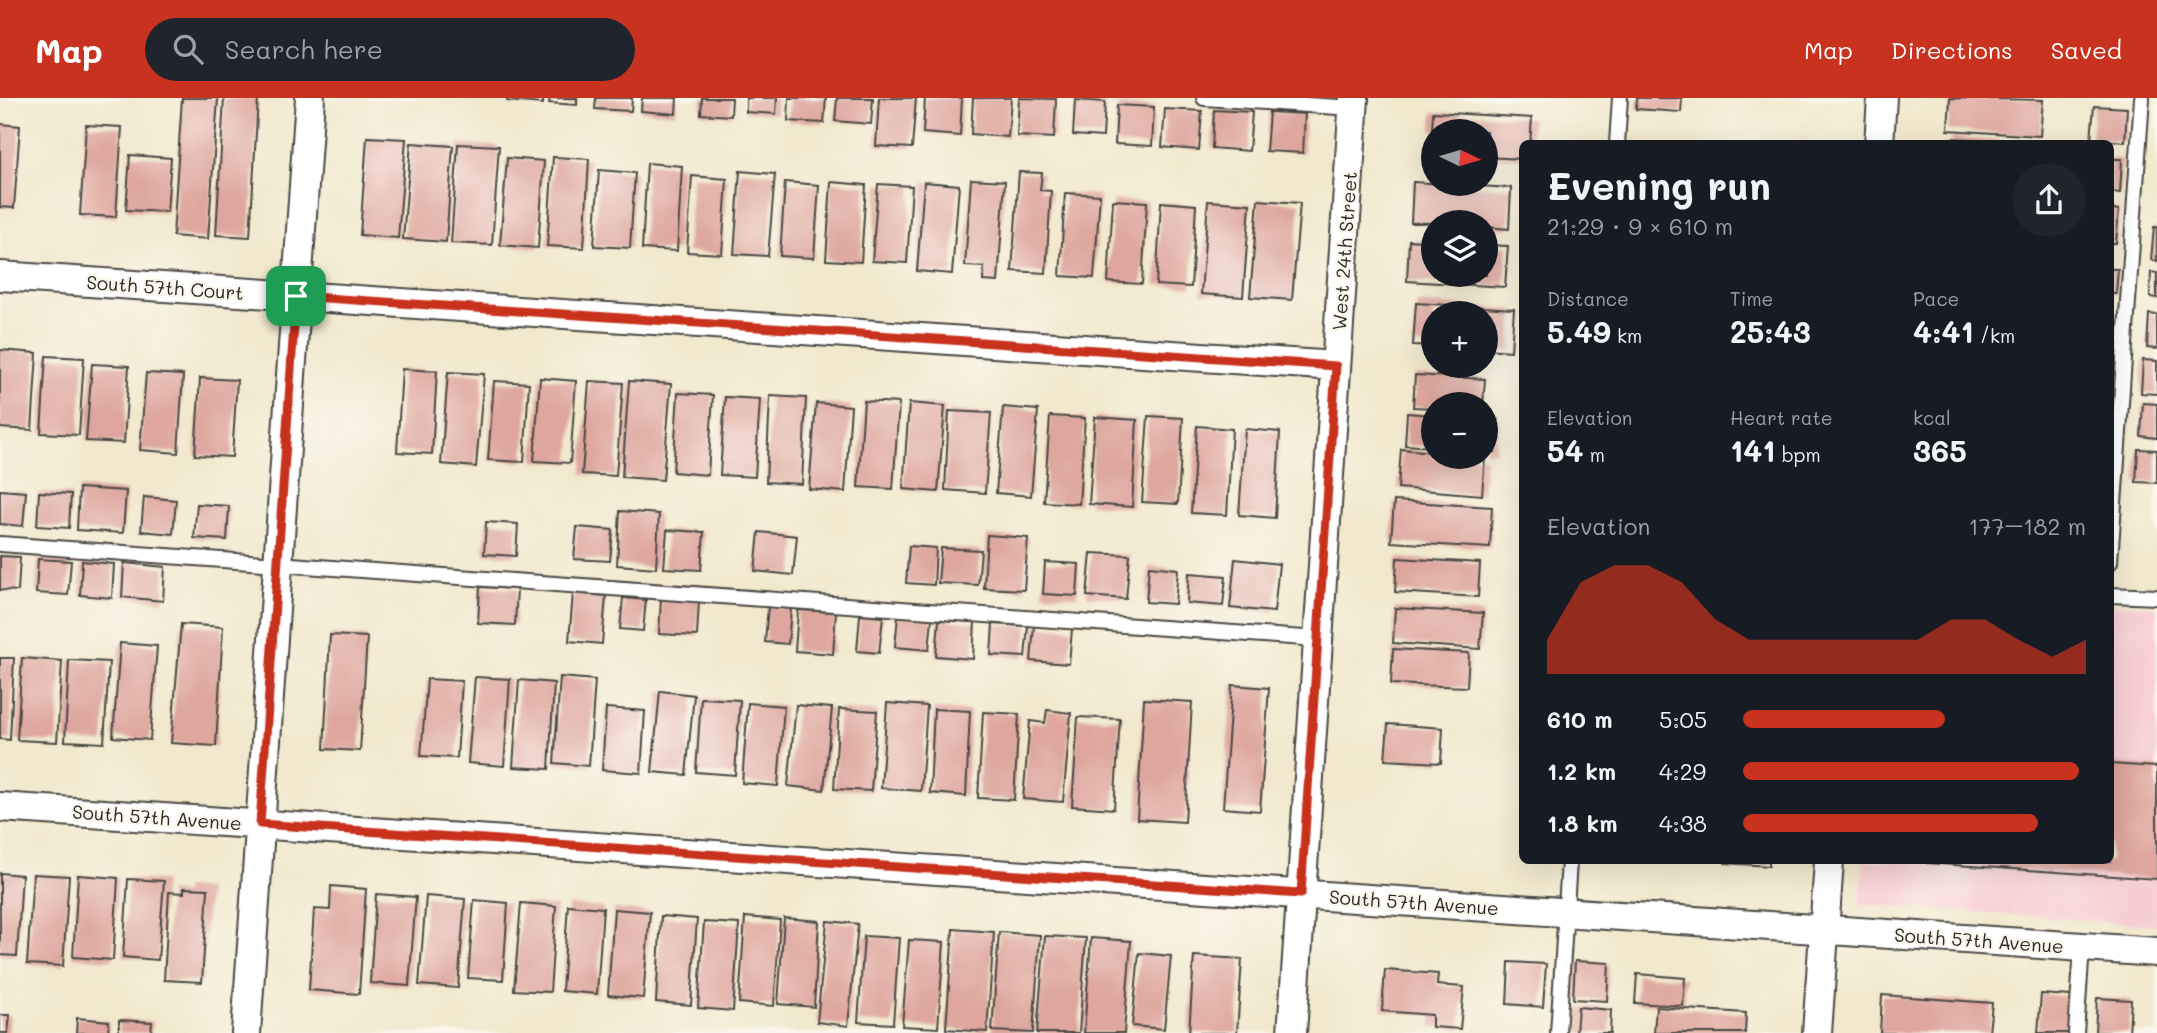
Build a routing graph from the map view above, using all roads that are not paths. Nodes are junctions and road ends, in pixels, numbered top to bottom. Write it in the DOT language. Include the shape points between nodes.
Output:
graph roads {
  1 [pos="310,98"];
  2 [pos="1204,98"];
  3 [pos="1620,98"];
  4 [pos="1882,98"];
  5 [pos="2142,98"];
  6 [pos="1354,103"];
  7 [pos="1617,140"];
  8 [pos="1879,140"];
  9 [pos="0,276"];
  10 [pos="296,296"];
  11 [pos="1336,366"];
  12 [pos="2114,504"];
  13 [pos="0,544"];
  14 [pos="278,564"];
  15 [pos="2114,595"];
  16 [pos="2157,597"];
  17 [pos="1318,639"];
  18 [pos="0,807"];
  19 [pos="260,824"];
  20 [pos="1569,864"];
  21 [pos="1829,864"];
  22 [pos="1301,894"];
  23 [pos="1565,912"];
  24 [pos="1824,930"];
  25 [pos="2082,947"];
  26 [pos="2157,952"];
  27 [pos="246,1033"];
  28 [pos="1292,1033"];
  29 [pos="1558,1033"];
  30 [pos="1817,1033"];
  31 [pos="2076,1033"];
  1 -- 10 [label="street"];
  2 -- 6 [label="lane"];
  3 -- 7 [label="lane"];
  4 -- 8 [label="street"];
  5 -- 12 [label="lane"];
  6 -- 11 [label="street, West 24th Street"];
  9 -- 10 [label="street, South 57th Court"];
  10 -- 11 [label="street, South 57th Court"];
  10 -- 14 [label="street"];
  11 -- 17 [label="street, West 24th Street"];
  13 -- 14 [label="lane"];
  14 -- 17 [label="lane"];
  14 -- 19 [label="street"];
  15 -- 16 [label="lane"];
  17 -- 22 [label="street, West 24th Street"];
  18 -- 19 [label="street, South 57th Avenue"];
  19 -- 22 [label="street, South 57th Avenue"];
  19 -- 27 [label="street"];
  20 -- 23 [label="lane"];
  21 -- 24 [label="street"];
  22 -- 23 [label="street, South 57th Avenue"];
  22 -- 28 [label="street, West 24th Street"];
  23 -- 24 [label="street, South 57th Avenue"];
  23 -- 29 [label="lane"];
  24 -- 25 [label="street, South 57th Avenue"];
  24 -- 30 [label="street"];
  25 -- 26 [label="street, South 57th Avenue"];
  25 -- 31 [label="lane"];
}
